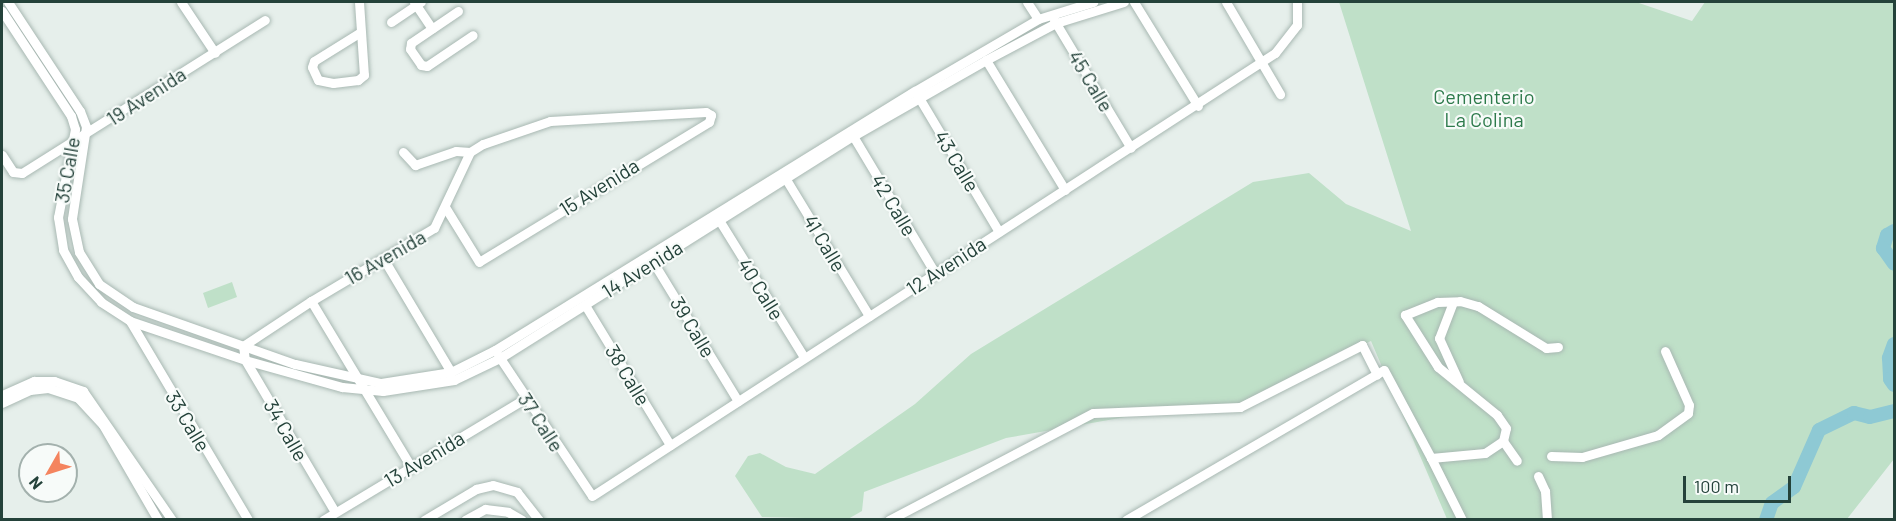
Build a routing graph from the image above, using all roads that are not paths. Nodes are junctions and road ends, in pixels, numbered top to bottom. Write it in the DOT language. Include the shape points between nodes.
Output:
graph roads {
  1 [pos="8,2"];
  2 [pos="181,2"];
  3 [pos="359,2"];
  4 [pos="1027,2"];
  5 [pos="1093,2"];
  6 [pos="1124,2"];
  7 [pos="1134,2"];
  8 [pos="1226,2"];
  9 [pos="1297,2"];
  10 [pos="417,3"];
  11 [pos="2,10"];
  12 [pos="458,11"];
  13 [pos="1038,19"];
  14 [pos="1054,19"];
  15 [pos="266,20"];
  16 [pos="391,22"];
  17 [pos="432,29"];
  18 [pos="360,33"];
  19 [pos="473,35"];
  20 [pos="215,53"];
  21 [pos="986,60"];
  22 [pos="1262,63"];
  23 [pos="1280,94"];
  24 [pos="917,95"];
  25 [pos="1198,106"];
  26 [pos="87,135"];
  27 [pos="853,136"];
  28 [pos="74,143"];
  29 [pos="1131,148"];
  30 [pos="403,152"];
  31 [pos="470,152"];
  32 [pos="2,155"];
  33 [pos="784,175"];
  34 [pos="1065,190"];
  35 [pos="445,207"];
  36 [pos="718,220"];
  37 [pos="999,232"];
  38 [pos="383,258"];
  39 [pos="651,258"];
  40 [pos="935,273"];
  41 [pos="311,301"];
  42 [pos="1453,302"];
  43 [pos="585,305"];
  44 [pos="133,307"];
  45 [pos="869,316"];
  46 [pos="130,321"];
  47 [pos="243,346"];
  48 [pos="1558,347"];
  49 [pos="1665,351"];
  50 [pos="497,354"];
  51 [pos="804,357"];
  52 [pos="245,360"];
  53 [pos="451,372"];
  54 [pos="1377,374"];
  55 [pos="358,380"];
  56 [pos="1459,384"];
  57 [pos="364,390"];
  58 [pos="2,395"];
  59 [pos="525,398"];
  60 [pos="738,401"];
  61 [pos="2,403"];
  62 [pos="1503,441"];
  63 [pos="670,445"];
  64 [pos="1551,456"];
  65 [pos="1431,458"];
  66 [pos="1517,461"];
  67 [pos="411,467"];
  68 [pos="1538,476"];
  69 [pos="587,494"];
  70 [pos="336,512"];
  71 [pos="158,519"];
  72 [pos="172,519"];
  73 [pos="248,519"];
  74 [pos="323,519"];
  75 [pos="424,519"];
  76 [pos="465,519"];
  77 [pos="522,519"];
  78 [pos="540,519"];
  79 [pos="889,519"];
  80 [pos="1126,519"];
  81 [pos="1462,519"];
  82 [pos="1547,519"];
  1 -- 26 [label="street, 35 Calle" via="80,111"];
  2 -- 20 [label="street"];
  3 -- 18 [label="street" via="363,17"];
  4 -- 13 [label="street"];
  5 -- 14 [label="street, 14 Avenida"];
  6 -- 14 [label="street, 14 Avenida"];
  7 -- 25 [label="street"];
  8 -- 22 [label="street"];
  9 -- 22 [label="street, 12 Avenida" via="1297,25 1284,46"];
  10 -- 16 [label="street"];
  10 -- 17 [label="street"];
  11 -- 28 [label="street, 35 Calle" via="70,116 75,129"];
  12 -- 17 [label="street"];
  13 -- 14 [label="street, 14 Avenida"];
  13 -- 24 [label="street, 14 Avenida"];
  14 -- 21 [label="street, 14 Avenida"];
  14 -- 29 [label="street, 45 Calle"];
  15 -- 20 [label="street, 19 Avenida"];
  17 -- 19 [label="street" via="409,45 423,67"];
  18 -- 18 [label="street" via="364,75 358,80 333,83 318,80 312,67 314,61"];
  20 -- 26 [label="street, 19 Avenida"];
  21 -- 24 [label="street, 14 Avenida"];
  21 -- 34 [label="street"];
  22 -- 23 [label="street"];
  22 -- 25 [label="street, 12 Avenida"];
  24 -- 27 [label="street, 14 Avenida"];
  24 -- 33 [label="street, 14 Avenida"];
  24 -- 37 [label="street, 43 Calle"];
  25 -- 29 [label="street, 12 Avenida"];
  26 -- 28 [label="street, 19 Avenida"];
  26 -- 44 [label="street, 35 Calle" via="72,219 74,239 99,284"];
  27 -- 33 [label="street, 14 Avenida"];
  27 -- 40 [label="street, 42 Calle"];
  28 -- 32 [label="street, 19 Avenida" via="15,174"];
  28 -- 46 [label="street, 35 Calle" via="58,217 63,250 78,277 101,302"];
  29 -- 34 [label="street, 12 Avenida"];
  30 -- 31 [label="street" via="415,165 456,152"];
  31 -- 35 [label="street, 16 Avenida"];
  31 -- 35 [label="street, 15 Avenida" via="511,132 550,121 706,112 711,115 709,122 479,262"];
  33 -- 36 [label="street, 14 Avenida"];
  33 -- 39 [label="street, 14 Avenida"];
  33 -- 45 [label="street, 41 Calle"];
  34 -- 37 [label="street, 12 Avenida"];
  35 -- 38 [label="street, 16 Avenida" via="434,228"];
  36 -- 39 [label="street, 14 Avenida"];
  36 -- 51 [label="street, 40 Calle"];
  37 -- 40 [label="street, 12 Avenida"];
  38 -- 41 [label="street, 16 Avenida"];
  38 -- 53 [label="street"];
  39 -- 43 [label="street, 14 Avenida"];
  39 -- 50 [label="street, 14 Avenida"];
  39 -- 60 [label="street, 39 Calle"];
  40 -- 45 [label="street, 12 Avenida"];
  41 -- 47 [label="street, 16 Avenida"];
  41 -- 55 [label="street"];
  42 -- 48 [label="street" via="1478,306 1546,348"];
  42 -- 56 [label="street" via="1439,338"];
  42 -- 56 [label="street" via="1437,302 1405,315 1434,363"];
  43 -- 50 [label="street, 14 Avenida"];
  43 -- 63 [label="street, 38 Calle"];
  44 -- 47 [label="street, 14 Avenida"];
  45 -- 51 [label="street, 12 Avenida"];
  46 -- 52 [label="street, 14 Avenida"];
  46 -- 73 [label="street, 33 Calle"];
  47 -- 52 [label="street, 34 Calle"];
  47 -- 55 [label="street, 14 Avenida"];
  49 -- 64 [label="street" via="1689,405 1688,413 1658,435 1582,457"];
  50 -- 53 [label="street, 14 Avenida"];
  50 -- 57 [label="street, 14 Avenida" via="454,380 417,388"];
  50 -- 59 [label="street, 37 Calle"];
  51 -- 60 [label="street, 12 Avenida"];
  52 -- 57 [label="street, 14 Avenida"];
  52 -- 70 [label="street, 34 Calle"];
  53 -- 55 [label="street, 14 Avenida" via="414,381"];
  54 -- 65 [label="street" via="1384,370"];
  54 -- 79 [label="street" via="1362,345 1240,407 1093,413"];
  54 -- 80 [label="street"];
  55 -- 57 [label="street"];
  56 -- 62 [label="street" via="1497,415 1506,428"];
  57 -- 67 [label="street"];
  58 -- 72 [label="street" via="34,381 54,381 83,391"];
  59 -- 67 [label="street, 13 Avenida"];
  59 -- 69 [label="street, 37 Calle"];
  60 -- 63 [label="street, 12 Avenida"];
  61 -- 71 [label="street" via="37,389 58,390 78,398 103,425"];
  62 -- 65 [label="street" via="1485,453"];
  62 -- 66 [label="street"];
  63 -- 69 [label="street, 12 Avenida" via="595,494"];
  65 -- 81 [label="street"];
  67 -- 70 [label="street, 13 Avenida"];
  68 -- 82 [label="street" via="1545,491"];
  70 -- 74 [label="street, 13 Avenida"];
  75 -- 78 [label="street" via="476,489 493,485 517,492"];
  76 -- 77 [label="street" via="484,509 508,512"];
}
